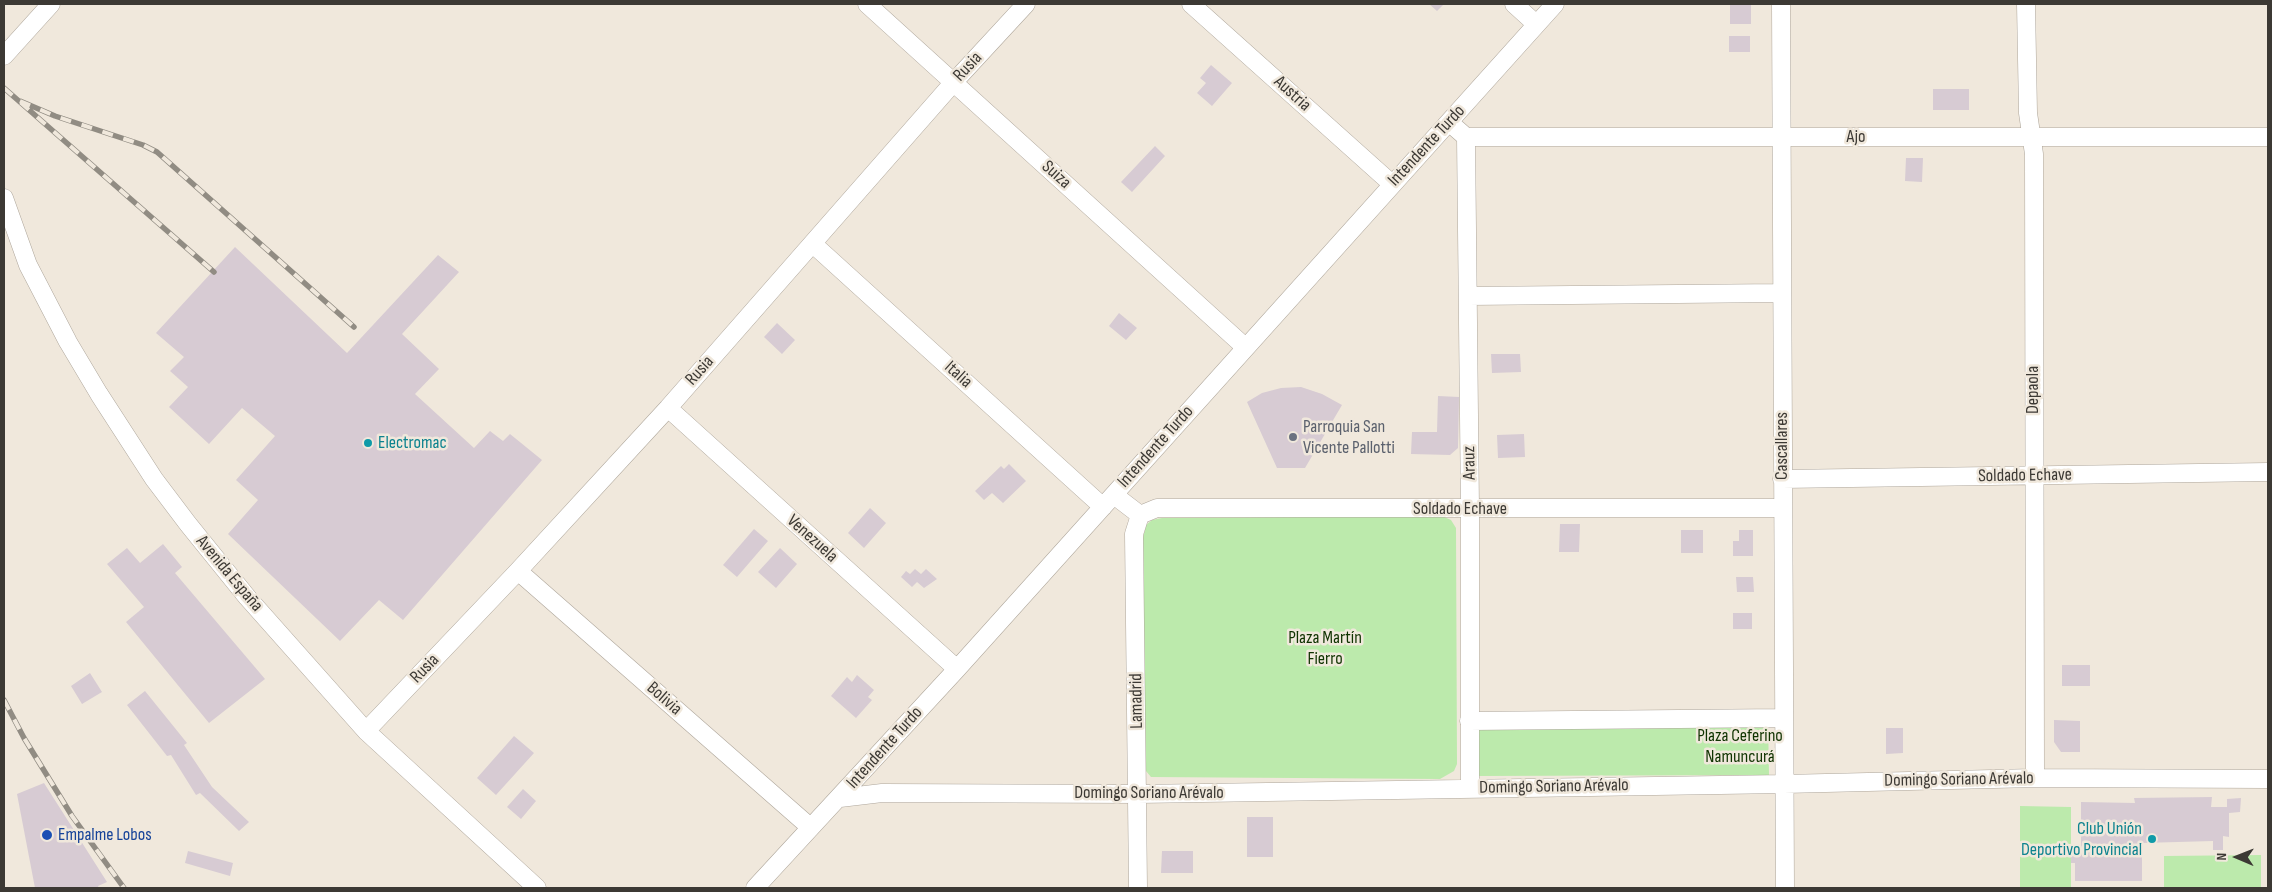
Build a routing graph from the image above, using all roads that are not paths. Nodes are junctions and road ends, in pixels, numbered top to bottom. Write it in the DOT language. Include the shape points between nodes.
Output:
graph roads {
  1 [pos="51,4"];
  2 [pos="867,4"];
  3 [pos="1026,4"];
  4 [pos="1191,4"];
  5 [pos="1514,4"];
  6 [pos="1555,4"];
  7 [pos="1781,4"];
  8 [pos="2026,4"];
  9 [pos="1536,24"];
  10 [pos="4,56"];
  11 [pos="953,82"];
  12 [pos="1450,123"];
  13 [pos="1466,137"];
  14 [pos="1780,137"];
  15 [pos="2031,137"];
  16 [pos="2268,137"];
  17 [pos="1392,184"];
  18 [pos="4,198"];
  19 [pos="813,244"];
  20 [pos="1781,293"];
  21 [pos="1468,296"];
  22 [pos="1245,347"];
  23 [pos="668,408"];
  24 [pos="2268,472"];
  25 [pos="2033,476"];
  26 [pos="1782,479"];
  27 [pos="1108,501"];
  28 [pos="1781,508"];
  29 [pos="1470,509"];
  30 [pos="1140,515"];
  31 [pos="518,571"];
  32 [pos="956,669"];
  33 [pos="1783,718"];
  34 [pos="1469,721"];
  35 [pos="366,731"];
  36 [pos="2035,778"];
  37 [pos="2268,778"];
  38 [pos="1784,784"];
  39 [pos="1470,788"];
  40 [pos="1138,794"];
  41 [pos="840,798"];
  42 [pos="810,828"];
  43 [pos="537,888"];
  44 [pos="755,888"];
  45 [pos="1138,888"];
  46 [pos="1785,888"];
  1 -- 10 [label="street"];
  2 -- 11 [label="street, Suiza"];
  3 -- 11 [label="street, Rusia"];
  4 -- 17 [label="street, Austria"];
  5 -- 9 [label="street"];
  6 -- 9 [label="street, Intendente Turdo"];
  7 -- 14 [label="street, Cascallares"];
  8 -- 15 [label="street, Depaola"];
  9 -- 12 [label="street, Intendente Turdo"];
  11 -- 19 [label="street, Rusia"];
  11 -- 22 [label="street, Suiza"];
  12 -- 13 [label="street"];
  12 -- 17 [label="street, Intendente Turdo"];
  13 -- 14 [label="street, Ajo"];
  13 -- 21 [label="street, Arauz"];
  14 -- 15 [label="street, Ajo"];
  14 -- 20 [label="street, Cascallares"];
  15 -- 16 [label="street, Ajo"];
  15 -- 25 [label="street, Depaola" via="2034,154"];
  17 -- 22 [label="street, Intendente Turdo"];
  18 -- 35 [label="street, Avenida España" via="28,265 60,327 154,479 247,597"];
  19 -- 23 [label="street, Rusia"];
  19 -- 27 [label="street, Italia"];
  20 -- 21 [label="street"];
  20 -- 26 [label="street, Cascallares"];
  21 -- 29 [label="street, Arauz"];
  22 -- 27 [label="street, Intendente Turdo"];
  23 -- 31 [label="street, Rusia"];
  23 -- 32 [label="street, Venezuela"];
  24 -- 25 [label="street, Soldado Echave"];
  25 -- 26 [label="street, Soldado Echave"];
  25 -- 36 [label="street, Depaola"];
  26 -- 28 [label="street, Cascallares"];
  27 -- 30 [label="street, Italia"];
  27 -- 32 [label="street, Intendente Turdo"];
  28 -- 29 [label="street, Soldado Echave"];
  28 -- 33 [label="street, Cascallares"];
  29 -- 30 [label="street, Soldado Echave" via="1157,508"];
  29 -- 34 [label="street, Arauz"];
  30 -- 40 [label="street, Lamadrid" via="1134,534"];
  31 -- 35 [label="street, Rusia"];
  31 -- 42 [label="street, Bolivia"];
  32 -- 41 [label="street, Intendente Turdo"];
  33 -- 34 [label="street"];
  33 -- 38 [label="street, Cascallares"];
  34 -- 39 [label="street, Arauz"];
  35 -- 43 [label="street, Avenida España"];
  36 -- 37 [label="street, Domingo Soriano Arévalo"];
  36 -- 38 [label="street, Domingo Soriano Arévalo"];
  38 -- 39 [label="street, Domingo Soriano Arévalo"];
  38 -- 46 [label="street, Cascallares"];
  39 -- 40 [label="street, Domingo Soriano Arévalo"];
  40 -- 41 [label="street, Domingo Soriano Arévalo" via="882,793"];
  40 -- 45 [label="street, Lamadrid"];
  41 -- 42 [label="street, Intendente Turdo"];
  42 -- 44 [label="street, Intendente Turdo"];
}
